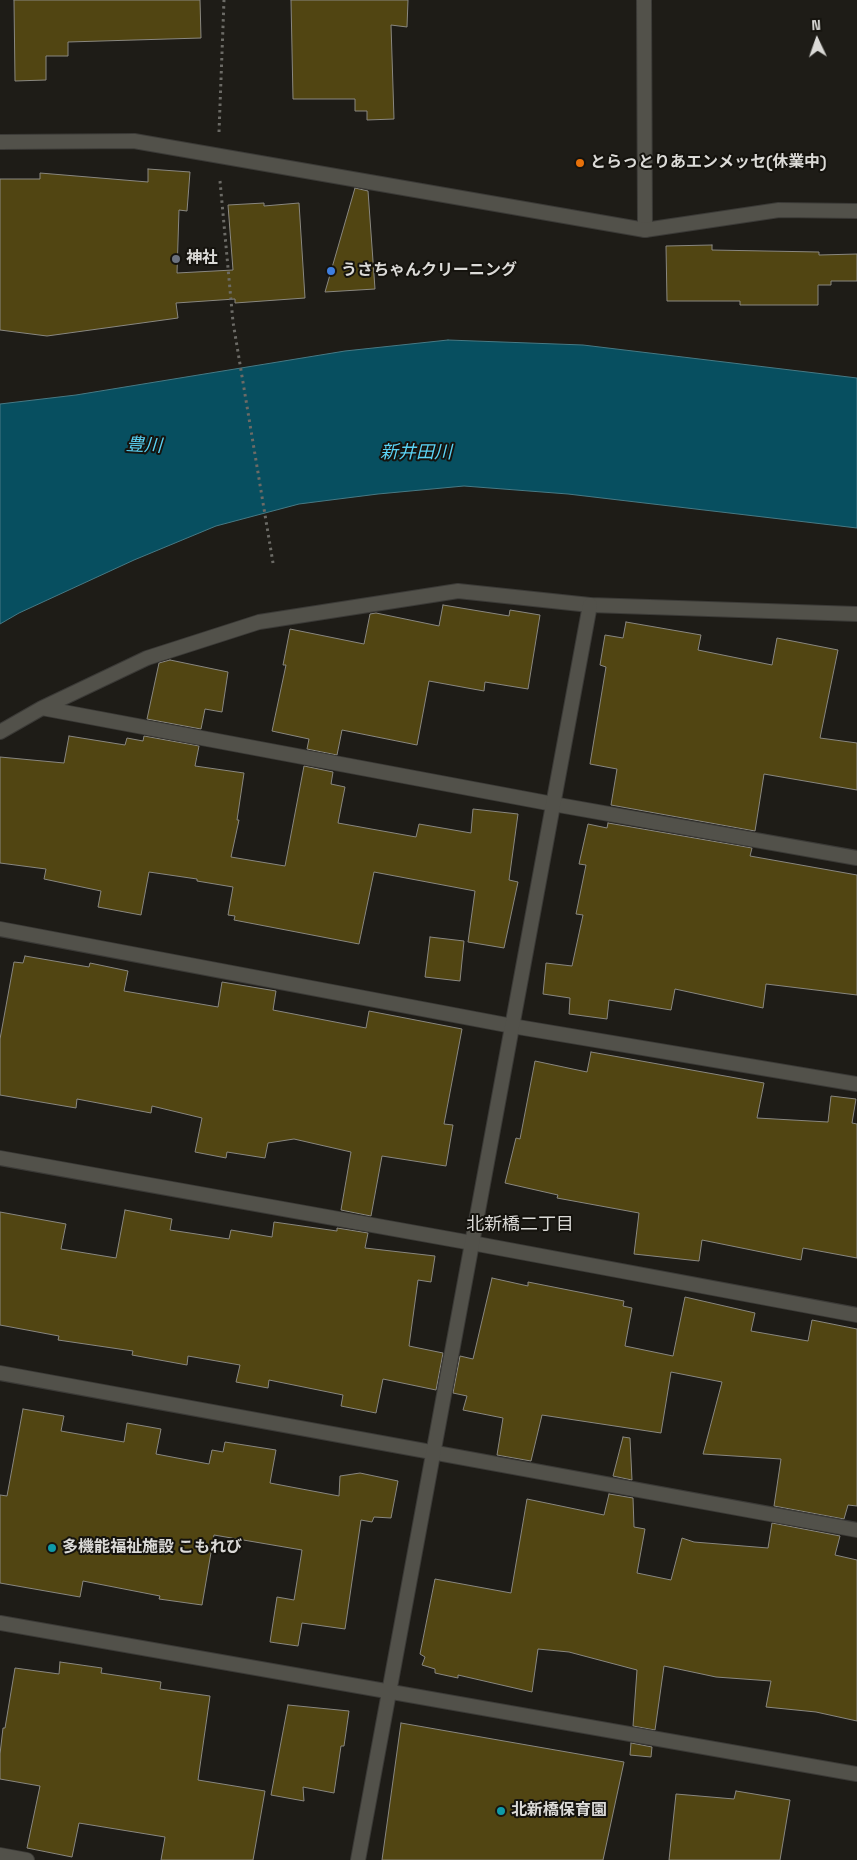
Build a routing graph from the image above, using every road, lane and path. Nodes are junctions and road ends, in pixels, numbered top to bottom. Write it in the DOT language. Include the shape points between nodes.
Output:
graph roads {
  1 [pos="644,0"];
  2 [pos="0,142"];
  3 [pos="857,211"];
  4 [pos="645,230"];
  5 [pos="232,322"];
  6 [pos="273,564"];
  7 [pos="590,605"];
  8 [pos="857,614"];
  9 [pos="42,708"];
  10 [pos="0,732"];
  11 [pos="553,804"];
  12 [pos="857,858"];
  13 [pos="0,929"];
  14 [pos="512,1026"];
  15 [pos="857,1084"];
  16 [pos="0,1158"];
  17 [pos="472,1243"];
  18 [pos="857,1315"];
  19 [pos="0,1373"];
  20 [pos="434,1452"];
  21 [pos="857,1530"];
  22 [pos="0,1623"];
  23 [pos="389,1692"];
  24 [pos="857,1774"];
  25 [pos="0,1855"];
  26 [pos="26,1860"];
  27 [pos="358,1860"];
  1 -- 4 [label="street"];
  2 -- 4 [label="street" via="134,141"];
  3 -- 4 [label="street" via="779,210"];
  5 -- 6 [label="path"];
  7 -- 8 [label="street"];
  7 -- 9 [label="street" via="458,591 259,622 147,658"];
  7 -- 11 [label="street"];
  9 -- 10 [label="street"];
  9 -- 11 [label="street"];
  11 -- 12 [label="street"];
  11 -- 14 [label="street"];
  13 -- 14 [label="street"];
  14 -- 15 [label="street"];
  14 -- 17 [label="street"];
  16 -- 17 [label="street"];
  17 -- 18 [label="street"];
  17 -- 20 [label="street"];
  19 -- 20 [label="street"];
  20 -- 21 [label="street"];
  20 -- 23 [label="street"];
  22 -- 23 [label="street"];
  23 -- 24 [label="street"];
  23 -- 27 [label="street"];
  25 -- 26 [label="street"];
}
